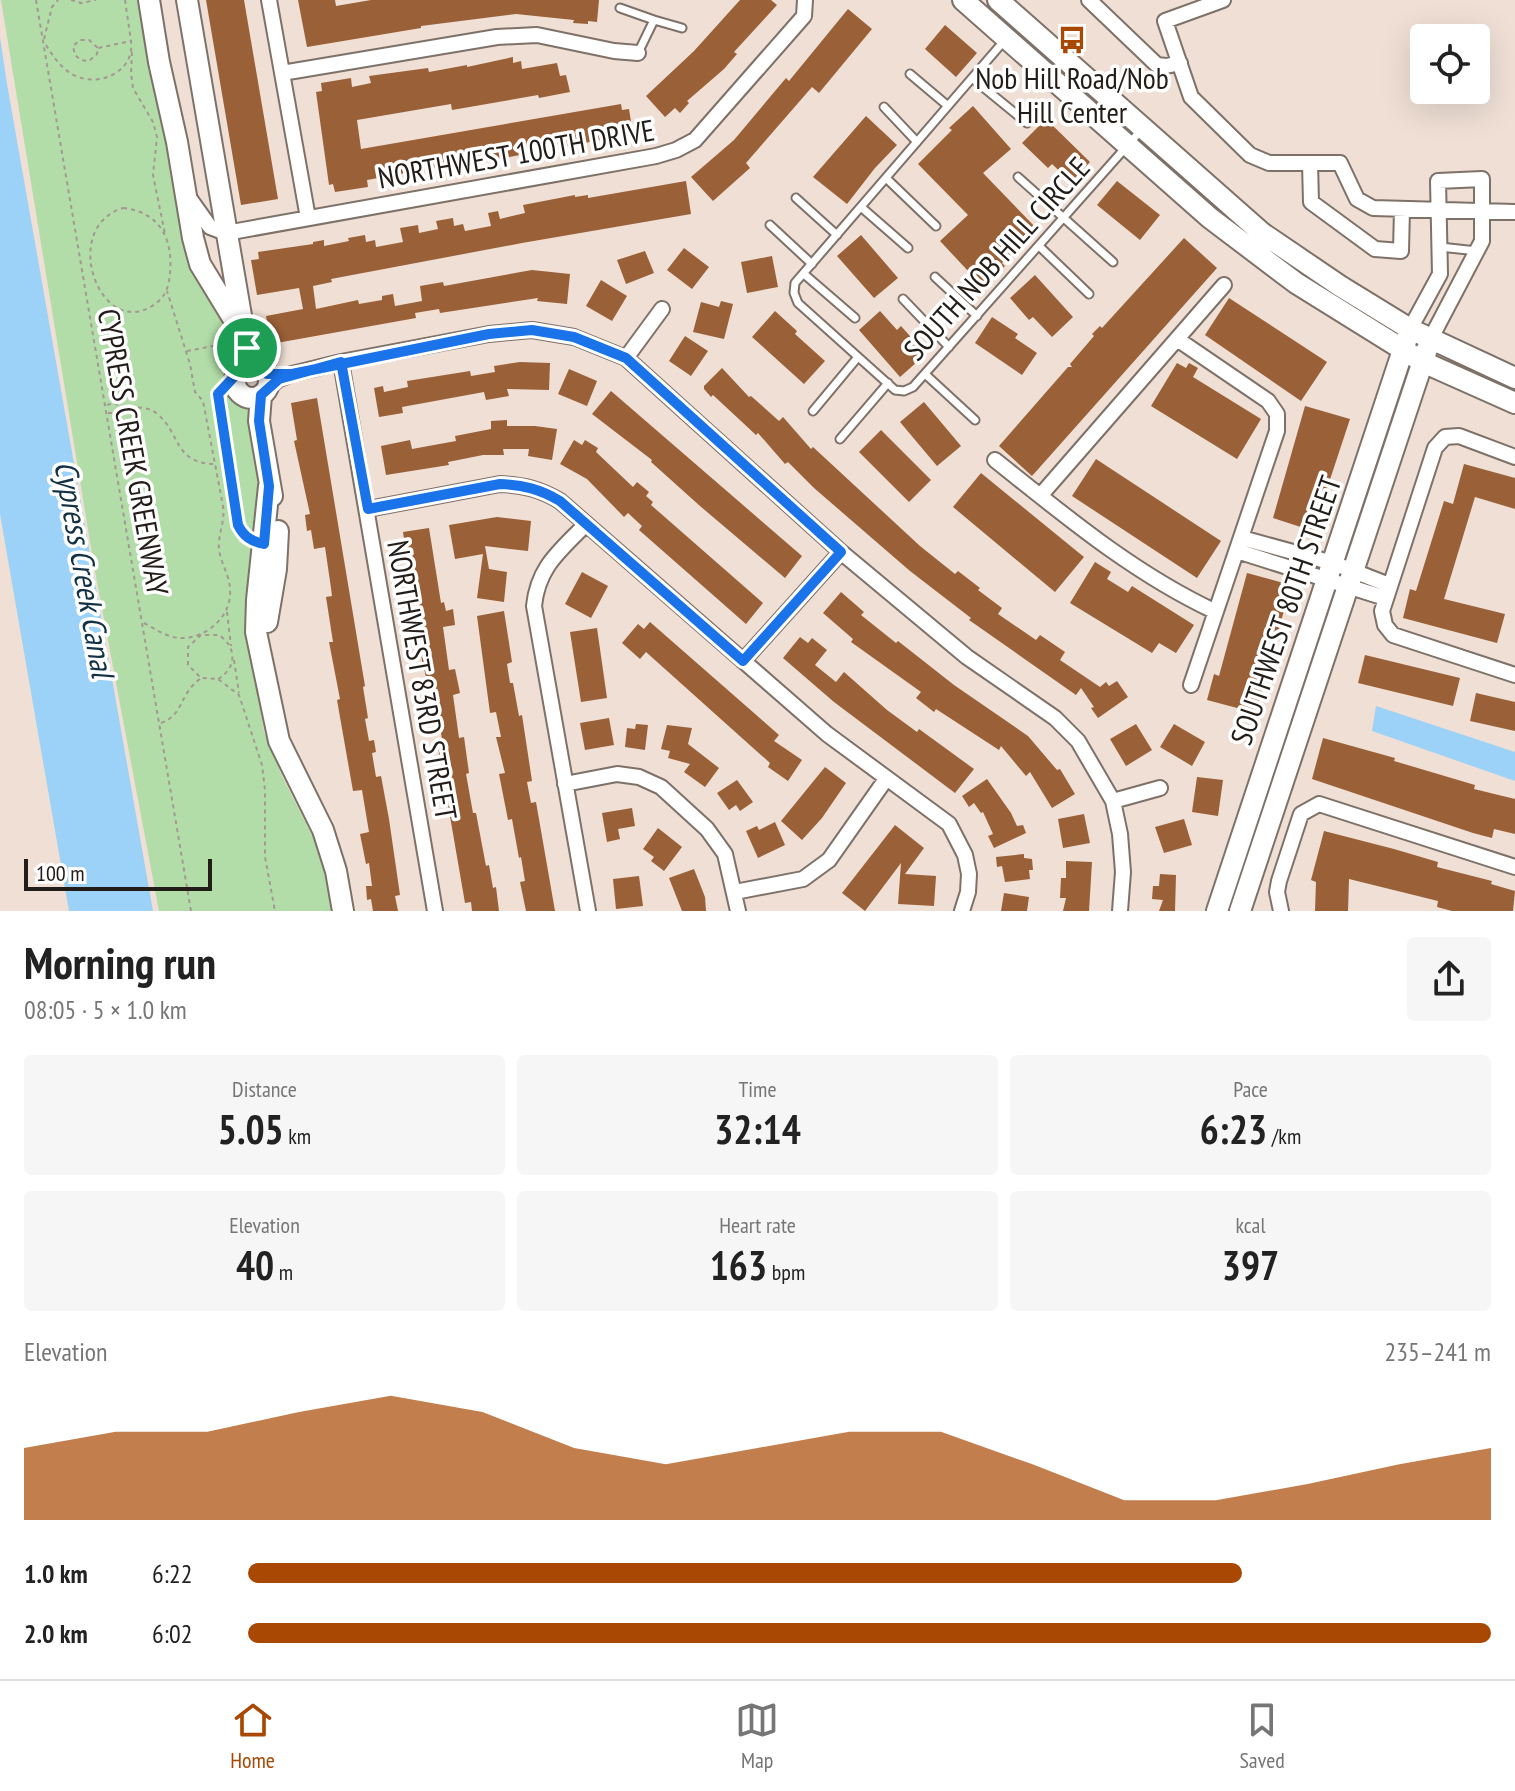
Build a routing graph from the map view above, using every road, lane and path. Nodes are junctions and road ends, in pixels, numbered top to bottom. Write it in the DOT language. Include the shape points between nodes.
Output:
graph roads {
  1 [pos="36,0"];
  2 [pos="58,0"];
  3 [pos="71,0"];
  4 [pos="96,0"];
  5 [pos="125,0"];
  6 [pos="149,0"];
  7 [pos="187,0"];
  8 [pos="269,0"];
  9 [pos="805,0"];
  10 [pos="963,0"];
  11 [pos="998,0"];
  12 [pos="1075,0"];
  13 [pos="1089,0"];
  14 [pos="1223,0"];
  15 [pos="1200,4"];
  16 [pos="620,8"];
  17 [pos="654,20"];
  18 [pos="682,28"];
  19 [pos="1006,39"];
  20 [pos="131,41"];
  21 [pos="43,42"];
  22 [pos="98,48"];
  23 [pos="132,49"];
  24 [pos="638,53"];
  25 [pos="1180,63"];
  26 [pos="282,73"];
  27 [pos="910,74"];
  28 [pos="972,78"];
  29 [pos="948,106"];
  30 [pos="884,107"];
  31 [pos="1027,123"];
  32 [pos="1143,128"];
  33 [pos="917,142"];
  34 [pos="1129,145"];
  35 [pos="1310,163"];
  36 [pos="1018,177"];
  37 [pos="886,178"];
  38 [pos="185,191"];
  39 [pos="796,198"];
  40 [pos="861,207"];
  41 [pos="1402,209"];
  42 [pos="1439,210"];
  43 [pos="1483,211"];
  44 [pos="1515,212"];
  45 [pos="308,218"];
  46 [pos="1064,218"];
  47 [pos="770,225"];
  48 [pos="936,226"];
  49 [pos="226,233"];
  50 [pos="165,235"];
  51 [pos="837,235"];
  52 [pos="1039,246"];
  53 [pos="1440,247"];
  54 [pos="908,248"];
  55 [pos="1477,251"];
  56 [pos="1113,262"];
  57 [pos="812,264"];
  58 [pos="91,268"];
  59 [pos="82,270"];
  60 [pos="804,274"];
  61 [pos="935,277"];
  62 [pos="1224,285"];
  63 [pos="167,291"];
  64 [pos="1089,294"];
  65 [pos="903,299"];
  66 [pos="662,309"];
  67 [pos="977,316"];
  68 [pos="855,318"];
  69 [pos="1410,329"];
  70 [pos="1177,339"];
  71 [pos="1430,340"];
  72 [pos="949,347"];
  73 [pos="1403,350"];
  74 [pos="187,351"];
  75 [pos="858,357"];
  76 [pos="626,358"];
  77 [pos="341,362"];
  78 [pos="1423,362"];
  79 [pos="248,372"];
  80 [pos="925,374"];
  81 [pos="1515,378"];
  82 [pos="888,383"];
  83 [pos="1515,403"];
  84 [pos="105,405"];
  85 [pos="120,407"];
  86 [pos="813,411"];
  87 [pos="107,413"];
  88 [pos="975,420"];
  89 [pos="840,439"];
  90 [pos="1515,457"];
  91 [pos="995,460"];
  92 [pos="215,464"];
  93 [pos="269,486"];
  94 [pos="1040,496"];
  95 [pos="368,509"];
  96 [pos="585,525"];
  97 [pos="264,544"];
  98 [pos="1240,544"];
  99 [pos="841,552"];
  100 [pos="1276,555"];
  101 [pos="1340,575"];
  102 [pos="1387,592"];
  103 [pos="227,611"];
  104 [pos="1214,611"];
  105 [pos="142,623"];
  106 [pos="201,635"];
  107 [pos="232,648"];
  108 [pos="261,650"];
  109 [pos="233,658"];
  110 [pos="743,661"];
  111 [pos="1515,675"];
  112 [pos="201,678"];
  113 [pos="218,679"];
  114 [pos="1191,685"];
  115 [pos="239,695"];
  116 [pos="160,724"];
  117 [pos="886,779"];
  118 [pos="565,784"];
  119 [pos="1160,788"];
  120 [pos="1113,801"];
  121 [pos="1515,867"];
  122 [pos="735,892"];
  123 [pos="191,911"];
  124 [pos="275,911"];
  125 [pos="343,911"];
  126 [pos="435,911"];
  127 [pos="588,911"];
  128 [pos="738,911"];
  129 [pos="962,911"];
  130 [pos="1120,911"];
  131 [pos="1217,911"];
  132 [pos="1240,911"];
  133 [pos="1281,911"];
  1 -- 21 [label="path, CYPRESS CREEK GREENWAY"];
  2 -- 21 [label="path"];
  3 -- 4 [label="path"];
  5 -- 20 [label="path"];
  6 -- 38 [label="street"];
  7 -- 49 [label="street"];
  8 -- 26 [label="street"];
  9 -- 45 [label="street, NORTHWEST 100TH DRIVE" via="804,16 695,140 676,150"];
  10 -- 19 [label="street"];
  11 -- 32 [label="street"];
  12 -- 13 [label="street"];
  13 -- 25 [label="street" via="1157,65"];
  14 -- 15 [label="street"];
  15 -- 25 [label="street" via="1165,21"];
  16 -- 17 [label="lane"];
  17 -- 18 [label="lane"];
  17 -- 24 [label="lane"];
  19 -- 28 [label="lane"];
  19 -- 34 [label="street"];
  20 -- 22 [label="path"];
  20 -- 23 [label="path"];
  21 -- 23 [label="path" via="61,66 95,80 126,66"];
  21 -- 59 [label="path, CYPRESS CREEK GREENWAY"];
  22 -- 22 [label="path" via="89,61 75,55 73,46 89,40"];
  23 -- 50 [label="path" via="133,88 157,137 153,175"];
  24 -- 26 [label="street" via="537,35 497,37"];
  25 -- 35 [label="street" via="1191,97 1250,155 1269,163"];
  26 -- 45 [label="street"];
  27 -- 29 [label="lane"];
  28 -- 29 [label="lane"];
  28 -- 31 [label="lane"];
  29 -- 33 [label="lane"];
  30 -- 33 [label="lane"];
  32 -- 34 [label="lane, SOUTH NOB HILL CIRCLE"];
  32 -- 69 [label="street" via="1262,233"];
  33 -- 37 [label="lane"];
  34 -- 46 [label="lane, SOUTH NOB HILL CIRCLE"];
  34 -- 73 [label="street" via="1210,218 1296,283"];
  35 -- 41 [label="street" via="1340,163 1357,199 1373,208"];
  35 -- 41 [label="street" via="1311,202 1375,249 1401,251"];
  36 -- 46 [label="lane"];
  37 -- 40 [label="lane"];
  37 -- 48 [label="lane"];
  38 -- 49 [label="street" via="210,227"];
  38 -- 79 [label="street" via="200,264"];
  39 -- 51 [label="lane"];
  40 -- 51 [label="lane"];
  40 -- 54 [label="lane"];
  41 -- 42 [label="street"];
  42 -- 43 [label="street"];
  42 -- 43 [label="street" via="1438,181 1482,179"];
  42 -- 53 [label="street"];
  43 -- 44 [label="street"];
  43 -- 55 [label="street"];
  45 -- 49 [label="street, NORTHWEST 100TH DRIVE"];
  46 -- 52 [label="lane, SOUTH NOB HILL CIRCLE"];
  46 -- 56 [label="lane"];
  47 -- 57 [label="lane"];
  49 -- 79 [label="street"];
  50 -- 58 [label="path" via="149,215 123,208 109,213 94,232"];
  50 -- 63 [label="path"];
  51 -- 57 [label="lane"];
  52 -- 64 [label="lane"];
  52 -- 67 [label="lane, SOUTH NOB HILL CIRCLE"];
  53 -- 55 [label="lane"];
  53 -- 69 [label="street" via="1440,274"];
  55 -- 71 [label="street"];
  57 -- 60 [label="lane"];
  58 -- 59 [label="path"];
  58 -- 63 [label="path" via="103,295 120,310 148,309"];
  59 -- 84 [label="path, CYPRESS CREEK GREENWAY"];
  60 -- 68 [label="lane"];
  60 -- 75 [label="lane, SOUTH NOB HILL CIRCLE" via="795,283 798,303"];
  61 -- 67 [label="lane"];
  62 -- 70 [label="street"];
  63 -- 74 [label="path"];
  65 -- 72 [label="lane"];
  66 -- 76 [label="street"];
  67 -- 72 [label="lane, SOUTH NOB HILL CIRCLE"];
  69 -- 71 [label="street"];
  69 -- 73 [label="street, SOUTHWEST 80TH STREET"];
  70 -- 94 [label="street"];
  70 -- 98 [label="street" via="1268,401 1277,414 1277,431"];
  71 -- 78 [label="street, SOUTHWEST 80TH STREET"];
  71 -- 81 [label="street"];
  72 -- 80 [label="lane, SOUTH NOB HILL CIRCLE"];
  73 -- 78 [label="street"];
  73 -- 101 [label="street, SOUTHWEST 80TH STREET"];
  74 -- 79 [label="path"];
  74 -- 92 [label="path"];
  75 -- 82 [label="lane, SOUTH NOB HILL CIRCLE"];
  75 -- 86 [label="lane"];
  76 -- 77 [label="street" via="574,337 532,330"];
  76 -- 99 [label="street"];
  77 -- 79 [label="street" via="279,379"];
  77 -- 95 [label="street, NORTHWEST 83RD STREET"];
  78 -- 83 [label="street"];
  78 -- 101 [label="street, SOUTHWEST 80TH STREET"];
  79 -- 93 [label="street"];
  79 -- 97 [label="lane" via="218,394 238,525 243,536"];
  80 -- 82 [label="lane, SOUTH NOB HILL CIRCLE" via="904,391"];
  80 -- 88 [label="lane"];
  82 -- 89 [label="lane"];
  84 -- 85 [label="path"];
  84 -- 87 [label="path, CYPRESS CREEK GREENWAY"];
  85 -- 87 [label="path"];
  85 -- 92 [label="path" via="138,406 157,414 183,454"];
  87 -- 105 [label="path, CYPRESS CREEK GREENWAY"];
  90 -- 102 [label="street" via="1459,436 1445,437 1435,448"];
  91 -- 94 [label="street"];
  92 -- 103 [label="path" via="224,518 220,559 230,587"];
  93 -- 97 [label="street"];
  93 -- 108 [label="street" via="276,507 277,546"];
  94 -- 104 [label="street" via="1089,535"];
  95 -- 96 [label="street" via="500,484 521,485 552,496"];
  95 -- 126 [label="street, NORTHWEST 83RD STREET"];
  96 -- 110 [label="street"];
  96 -- 118 [label="street" via="547,565 534,606"];
  97 -- 108 [label="street" via="256,617"];
  98 -- 100 [label="street"];
  98 -- 100 [label="street" via="1264,536 1277,542"];
  98 -- 104 [label="street"];
  99 -- 110 [label="street"];
  99 -- 120 [label="street" via="967,657 1055,718 1078,741"];
  100 -- 101 [label="street"];
  101 -- 102 [label="street"];
  101 -- 131 [label="street, SOUTHWEST 80TH STREET"];
  101 -- 132 [label="street, SOUTHWEST 80TH STREET"];
  102 -- 111 [label="street" via="1382,611 1393,635"];
  103 -- 106 [label="path"];
  103 -- 107 [label="path"];
  104 -- 114 [label="street"];
  105 -- 106 [label="path" via="176,638"];
  105 -- 116 [label="path, CYPRESS CREEK GREENWAY"];
  106 -- 107 [label="path" via="219,635"];
  106 -- 112 [label="path" via="188,647 187,656 193,673"];
  107 -- 109 [label="path"];
  108 -- 125 [label="street" via="279,741 323,830"];
  109 -- 113 [label="path"];
  109 -- 115 [label="path"];
  110 -- 117 [label="street"];
  112 -- 113 [label="path"];
  112 -- 116 [label="path" via="185,691 171,720"];
  113 -- 115 [label="path"];
  115 -- 124 [label="path" via="262,765 265,857"];
  116 -- 123 [label="path, CYPRESS CREEK GREENWAY"];
  117 -- 122 [label="street" via="829,860 803,879"];
  117 -- 129 [label="street" via="949,824 969,874"];
  118 -- 122 [label="street" via="617,774 661,787 716,841"];
  118 -- 127 [label="street"];
  119 -- 120 [label="street"];
  120 -- 130 [label="street" via="1123,872"];
  121 -- 133 [label="street" via="1319,804 1301,814 1279,881"];
  122 -- 128 [label="street"];
}
